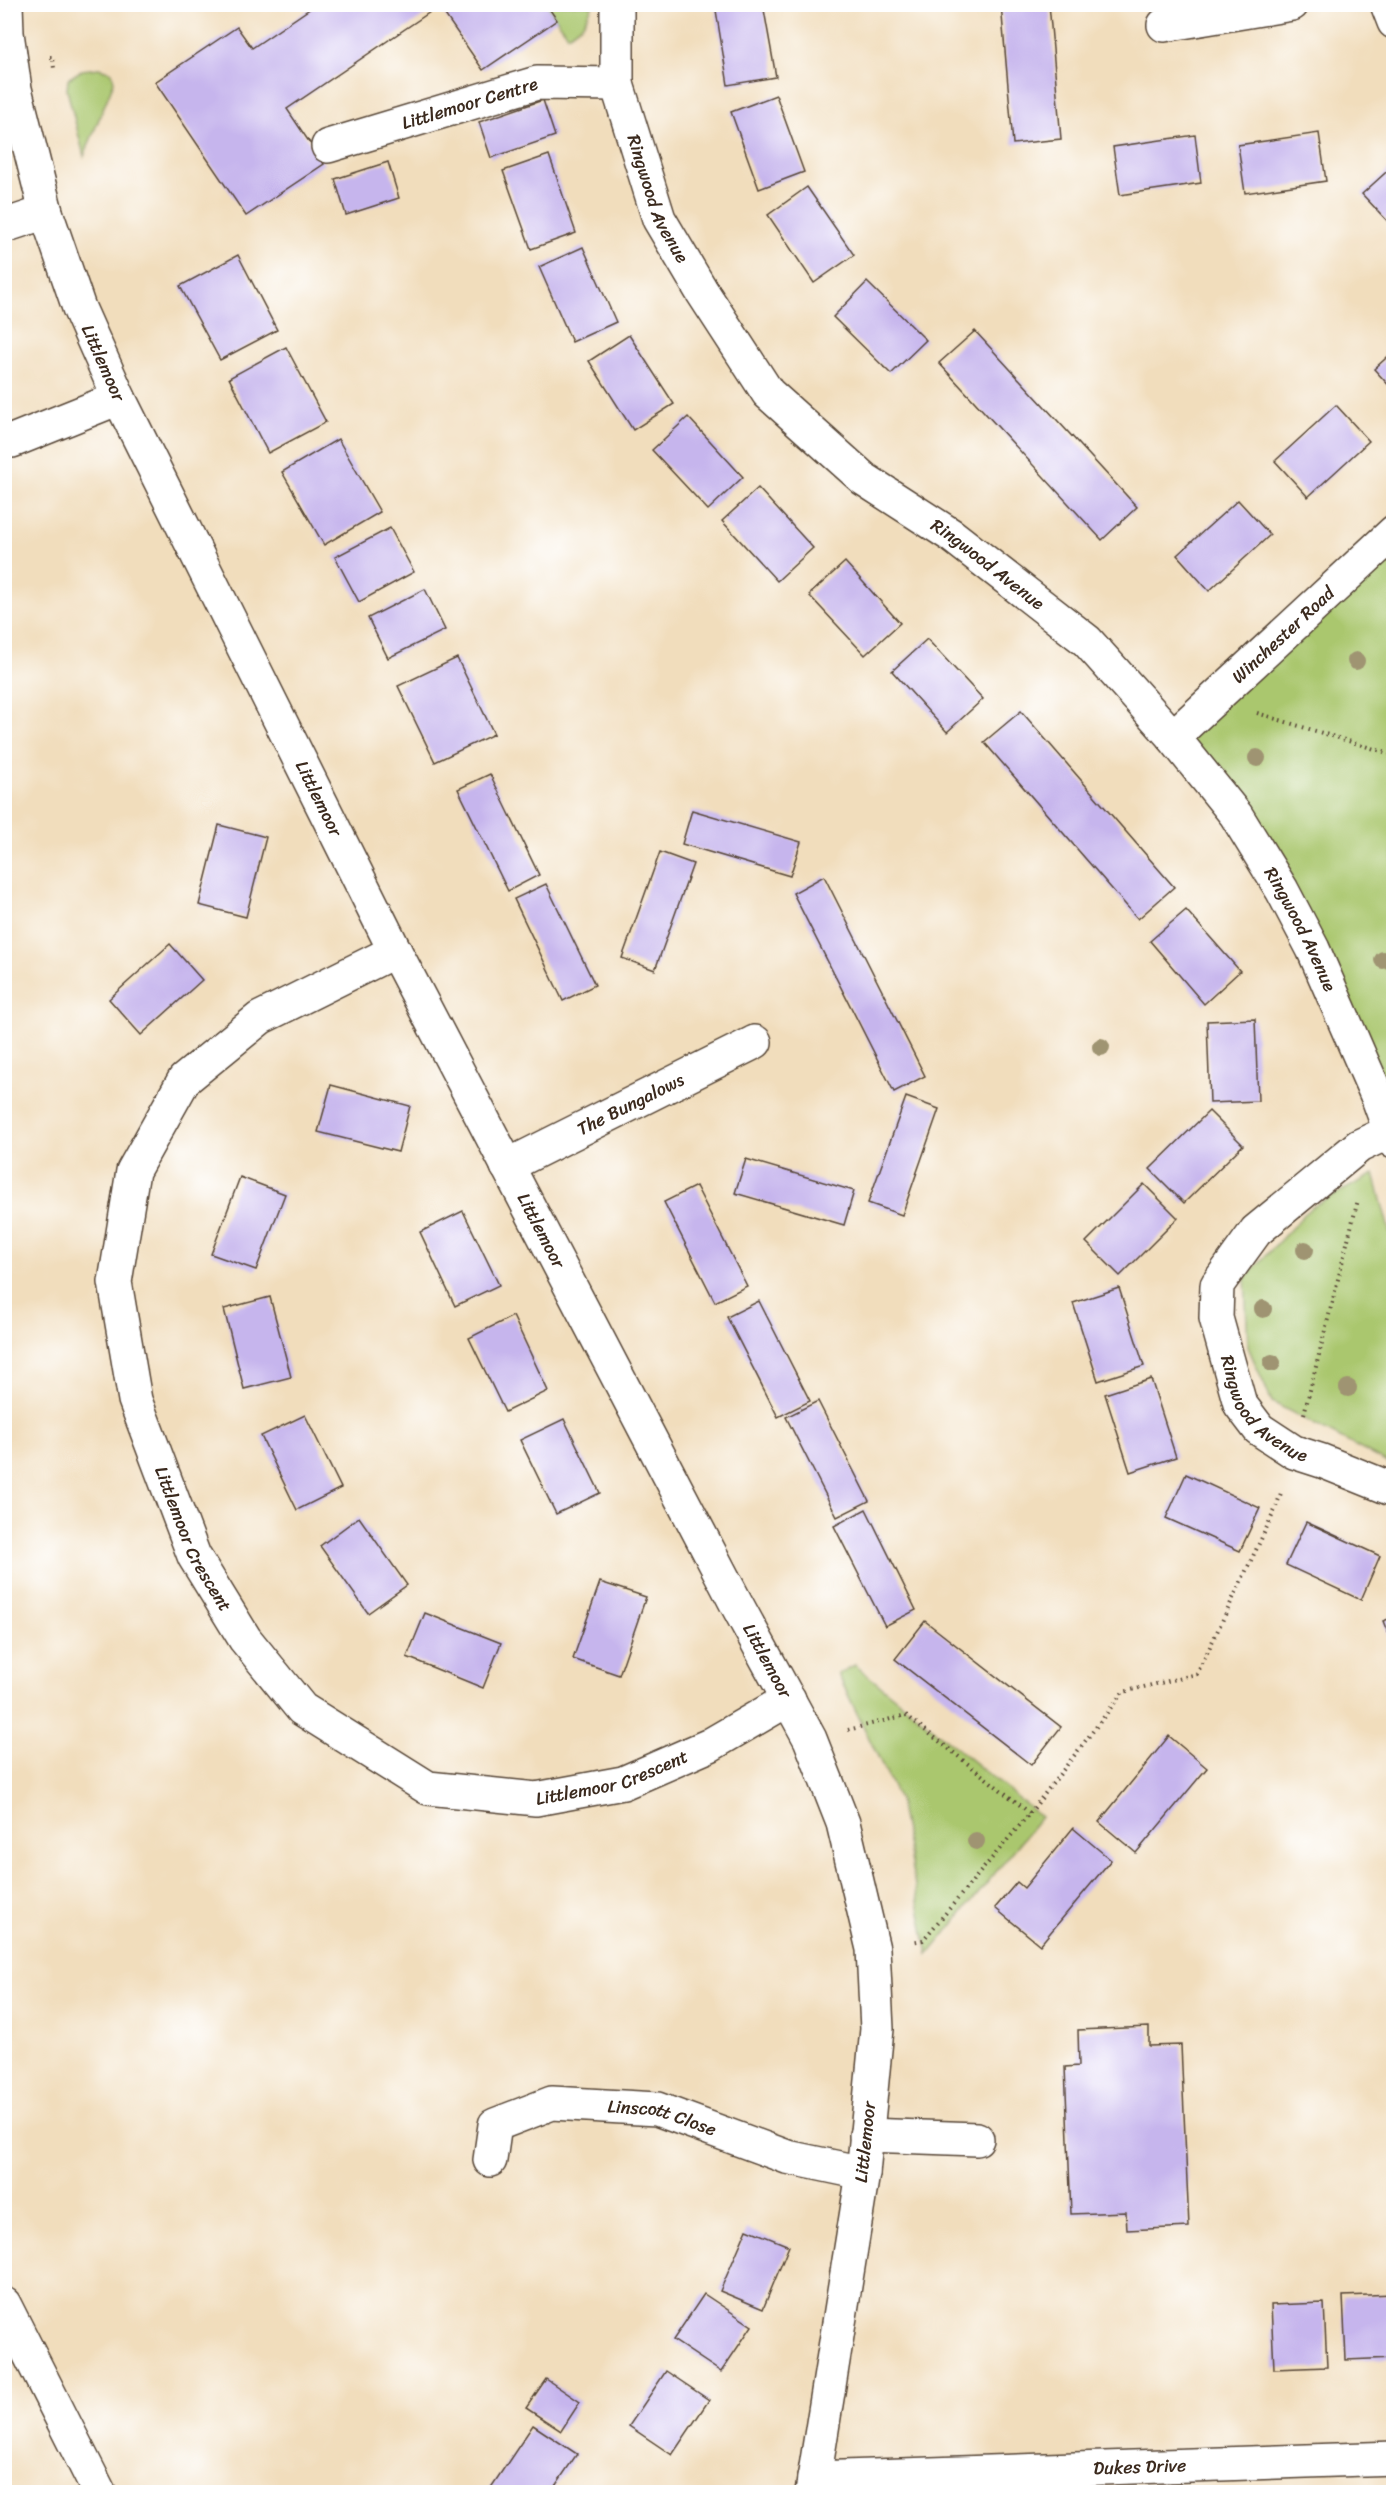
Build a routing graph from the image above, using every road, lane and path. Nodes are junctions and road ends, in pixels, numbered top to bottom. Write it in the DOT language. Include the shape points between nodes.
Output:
graph roads {
  1 [pos="6,4"];
  2 [pos="616,4"];
  3 [pos="1292,4"];
  4 [pos="1387,4"];
  5 [pos="1394,22"];
  6 [pos="1164,25"];
  7 [pos="617,84"];
  8 [pos="328,146"];
  9 [pos="46,212"];
  10 [pos="4,226"];
  11 [pos="119,398"];
  12 [pos="12,441"];
  13 [pos="1390,543"];
  14 [pos="1213,700"];
  15 [pos="1173,737"];
  16 [pos="1394,755"];
  17 [pos="395,951"];
  18 [pos="755,1042"];
  19 [pos="1386,1095"];
  20 [pos="1392,1136"];
  21 [pos="1359,1146"];
  22 [pos="507,1166"];
  23 [pos="1294,1452"];
  24 [pos="1394,1490"];
  25 [pos="789,1699"];
  26 [pos="810,1739"];
  27 [pos="1030,1813"];
  28 [pos="873,1949"];
  29 [pos="866,2135"];
  30 [pos="976,2139"];
  31 [pos="490,2160"];
  32 [pos="862,2174"];
  33 [pos="4,2304"];
  34 [pos="1394,2458"];
  35 [pos="813,2485"];
  36 [pos="99,2493"];
  1 -- 9 [label="street, Littlemoor" via="15,89"];
  2 -- 7 [label="street, Ringwood Avenue"];
  3 -- 6 [label="street"];
  4 -- 5 [label="street"];
  7 -- 8 [label="street, Littlemoor Centre" via="537,83"];
  7 -- 15 [label="street, Ringwood Avenue" via="659,219 768,393 864,479 951,535 1087,641"];
  9 -- 10 [label="street"];
  9 -- 11 [label="street, Littlemoor" via="79,308"];
  11 -- 12 [label="street"];
  11 -- 17 [label="street, Littlemoor"];
  13 -- 14 [label="street, Winchester Road"];
  14 -- 15 [label="street, Winchester Road"];
  14 -- 16 [label="path"];
  15 -- 19 [label="street, Ringwood Avenue" via="1236,815 1282,890"];
  17 -- 22 [label="street, Littlemoor"];
  17 -- 25 [label="street, Littlemoor Crescent" via="260,1018 184,1080 133,1171 115,1282 135,1400 194,1556 246,1639 302,1709 428,1788 536,1799 623,1783 710,1745"];
  18 -- 22 [label="street, The Bungalows"];
  19 -- 20 [label="street, Ringwood Avenue"];
  20 -- 21 [label="street, Ringwood Avenue"];
  21 -- 23 [label="path" via="1362,1183"];
  21 -- 23 [label="street, Ringwood Avenue" via="1256,1231 1217,1284 1216,1318 1240,1404 1259,1429"];
  22 -- 25 [label="street, Littlemoor"];
  23 -- 24 [label="street, Ringwood Avenue"];
  23 -- 27 [label="path" via="1275,1510 1197,1674 1123,1692"];
  25 -- 26 [label="street, Littlemoor"];
  26 -- 27 [label="path" via="906,1715"];
  26 -- 28 [label="street, Littlemoor" via="843,1823"];
  27 -- 28 [label="path" via="923,1940"];
  28 -- 29 [label="street, Littlemoor" via="877,2029"];
  29 -- 30 [label="street"];
  29 -- 32 [label="street, Littlemoor"];
  31 -- 32 [label="street, Linscott Close" via="495,2125 552,2103 657,2109 787,2157"];
  32 -- 35 [label="street, Littlemoor"];
  33 -- 36 [label="street"];
  34 -- 35 [label="street, Dukes Drive"];
}
